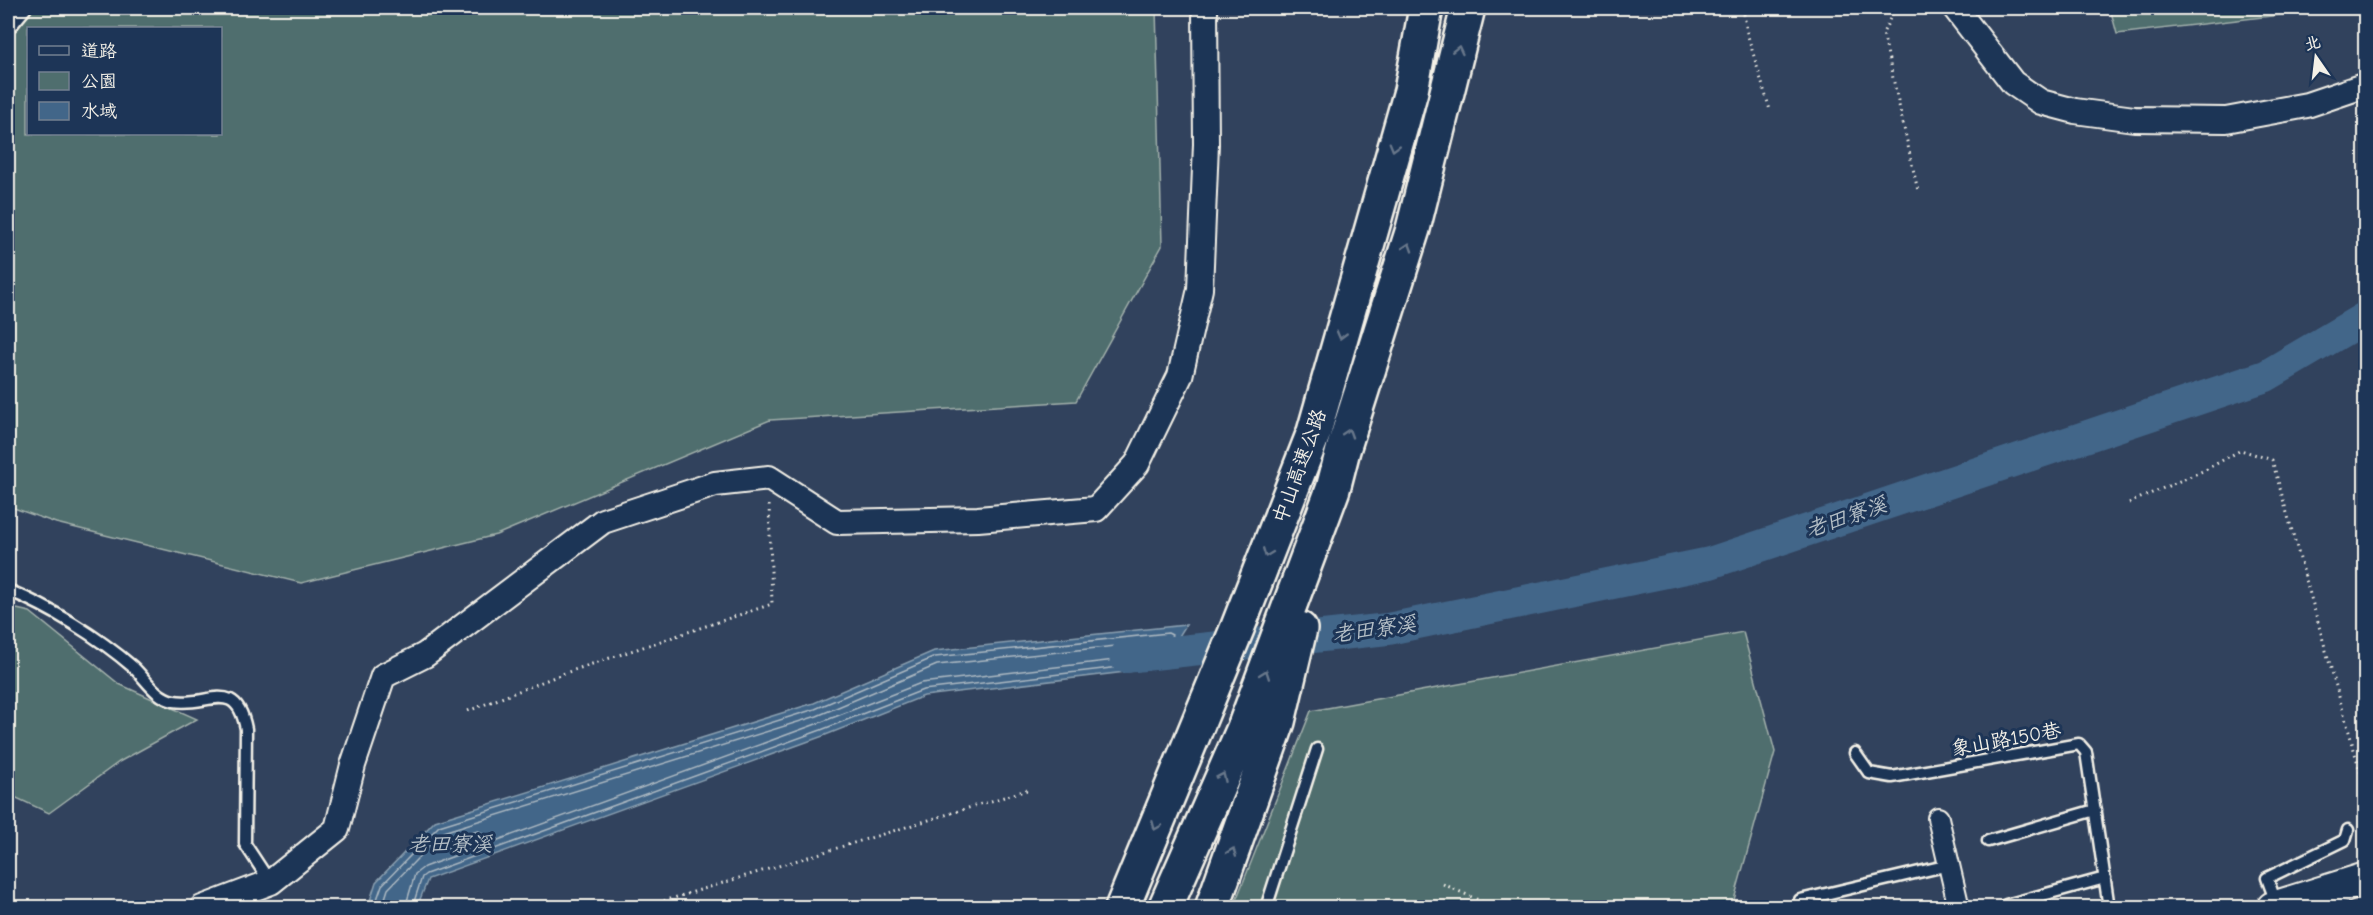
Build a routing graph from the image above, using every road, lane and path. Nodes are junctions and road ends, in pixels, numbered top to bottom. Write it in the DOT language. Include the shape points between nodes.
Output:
graph roads {
  1 [pos="26,8"];
  2 [pos="1205,8"];
  3 [pos="1426,8"];
  4 [pos="1468,8"];
  5 [pos="1743,8"];
  6 [pos="1895,8"];
  7 [pos="1955,8"];
  8 [pos="8,27"];
  9 [pos="2366,85"];
  10 [pos="1770,110"];
  11 [pos="1918,190"];
  12 [pos="769,478"];
  13 [pos="1334,489"];
  14 [pos="2128,503"];
  15 [pos="8,590"];
  16 [pos="468,711"];
  17 [pos="1317,749"];
  18 [pos="1855,753"];
  19 [pos="1027,790"];
  20 [pos="2366,792"];
  21 [pos="2095,810"];
  22 [pos="1938,818"];
  23 [pos="2348,830"];
  24 [pos="1988,841"];
  25 [pos="1948,865"];
  26 [pos="2105,878"];
  27 [pos="2366,879"];
  28 [pos="271,882"];
  29 [pos="1443,884"];
  30 [pos="2366,900"];
  31 [pos="2006,905"];
  32 [pos="2275,907"];
  33 [pos="202,908"];
  34 [pos="641,908"];
  35 [pos="1122,908"];
  36 [pos="1165,908"];
  37 [pos="1212,908"];
  38 [pos="1266,908"];
  39 [pos="1496,908"];
  40 [pos="1798,908"];
  41 [pos="1959,908"];
  42 [pos="2109,908"];
  43 [pos="2338,908"];
  1 -- 8 [label="lane"];
  2 -- 12 [label="street" via="1206,144 1200,289 1180,376 1137,465 1096,509 890,523 837,522"];
  3 -- 35 [label="highway, 中山高速公路, one-way" via="1411,91 1314,432"];
  13 -- 4 [label="highway, 中山高速公路, one-way" via="1413,229"];
  5 -- 10 [label="path"];
  6 -- 11 [label="path" via="1883,33"];
  7 -- 9 [label="street" via="2013,83 2040,102 2075,111 2134,119 2226,120 2307,105"];
  12 -- 16 [label="path" via="772,604 562,674"];
  12 -- 28 [label="street" via="715,484 603,521 425,655 383,676 353,765 337,829"];
  36 -- 13 [label="highway, 中山高速公路, one-way" via="1244,728"];
  37 -- 13 [label="highway, one-way" via="1278,722"];
  14 -- 20 [label="path" via="2241,450 2272,460"];
  15 -- 28 [label="lane" via="75,626 132,667 162,698 189,702 216,696 231,700 243,712 245,844"];
  17 -- 38 [label="lane"];
  18 -- 21 [label="lane, 象山路150巷" via="1869,773 1892,777 2079,744 2086,752"];
  19 -- 34 [label="path"];
  21 -- 24 [label="lane"];
  21 -- 26 [label="lane, 象山路150巷"];
  22 -- 25 [label="street"];
  23 -- 32 [label="lane" via="2345,840 2267,878"];
  25 -- 40 [label="lane" via="1800,900"];
  25 -- 41 [label="street"];
  26 -- 31 [label="lane"];
  26 -- 42 [label="lane, 象山路150巷"];
  27 -- 32 [label="main road"];
  28 -- 33 [label="street"];
  29 -- 39 [label="path"];
  30 -- 43 [label="main road"];
}
